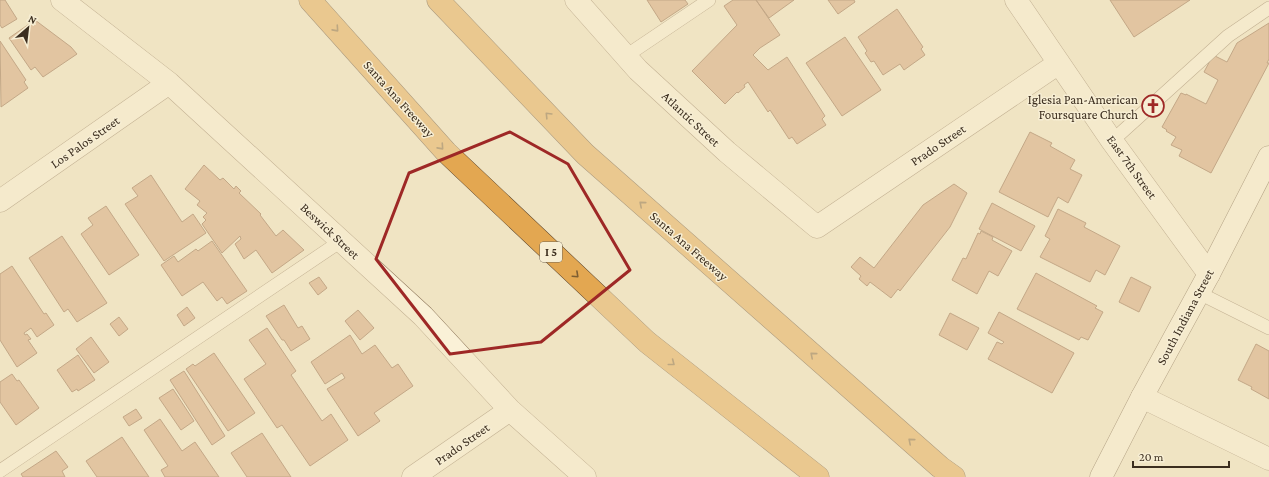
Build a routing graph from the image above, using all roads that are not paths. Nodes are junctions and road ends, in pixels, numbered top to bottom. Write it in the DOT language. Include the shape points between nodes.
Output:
graph roads {
  1 [pos="62,0"];
  2 [pos="310,0"];
  3 [pos="438,0"];
  4 [pos="576,0"];
  5 [pos="709,0"];
  6 [pos="1016,0"];
  7 [pos="1269,8"];
  8 [pos="626,56"];
  9 [pos="1059,63"];
  10 [pos="169,83"];
  11 [pos="1112,140"];
  12 [pos="1268,161"];
  13 [pos="0,201"];
  14 [pos="817,227"];
  15 [pos="341,241"];
  16 [pos="1204,284"];
  17 [pos="1269,328"];
  18 [pos="1142,397"];
  19 [pos="510,410"];
  20 [pos="1269,459"];
  21 [pos="0,471"];
  22 [pos="947,472"];
  23 [pos="577,474"];
  24 [pos="413,477"];
  25 [pos="818,477"];
  26 [pos="1101,477"];
  1 -- 10 [label="street, Beswick Street"];
  2 -- 25 [label="highway, Santa Ana Freeway / I 5, one-way" via="446,152 647,342"];
  22 -- 3 [label="highway, Santa Ana Freeway, one-way" via="585,154"];
  4 -- 8 [label="street, Atlantic Street"];
  5 -- 8 [label="lane"];
  6 -- 9 [label="street, East 7th Street"];
  7 -- 11 [label="lane" via="1228,36"];
  8 -- 14 [label="street, Atlantic Street" via="727,152"];
  9 -- 11 [label="street, East 7th Street"];
  9 -- 14 [label="street, Prado Street"];
  10 -- 13 [label="street, Los Palos Street"];
  10 -- 15 [label="street, Beswick Street"];
  11 -- 16 [label="street, East 7th Street"];
  12 -- 16 [label="street, South Indiana Street"];
  15 -- 19 [label="street, Beswick Street" via="423,316"];
  15 -- 21 [label="lane"];
  16 -- 17 [label="lane"];
  16 -- 18 [label="street, South Indiana Street"];
  18 -- 20 [label="street"];
  18 -- 26 [label="street, South Indiana Street"];
  19 -- 23 [label="street, Beswick Street"];
  19 -- 24 [label="street, Prado Street"];
}
